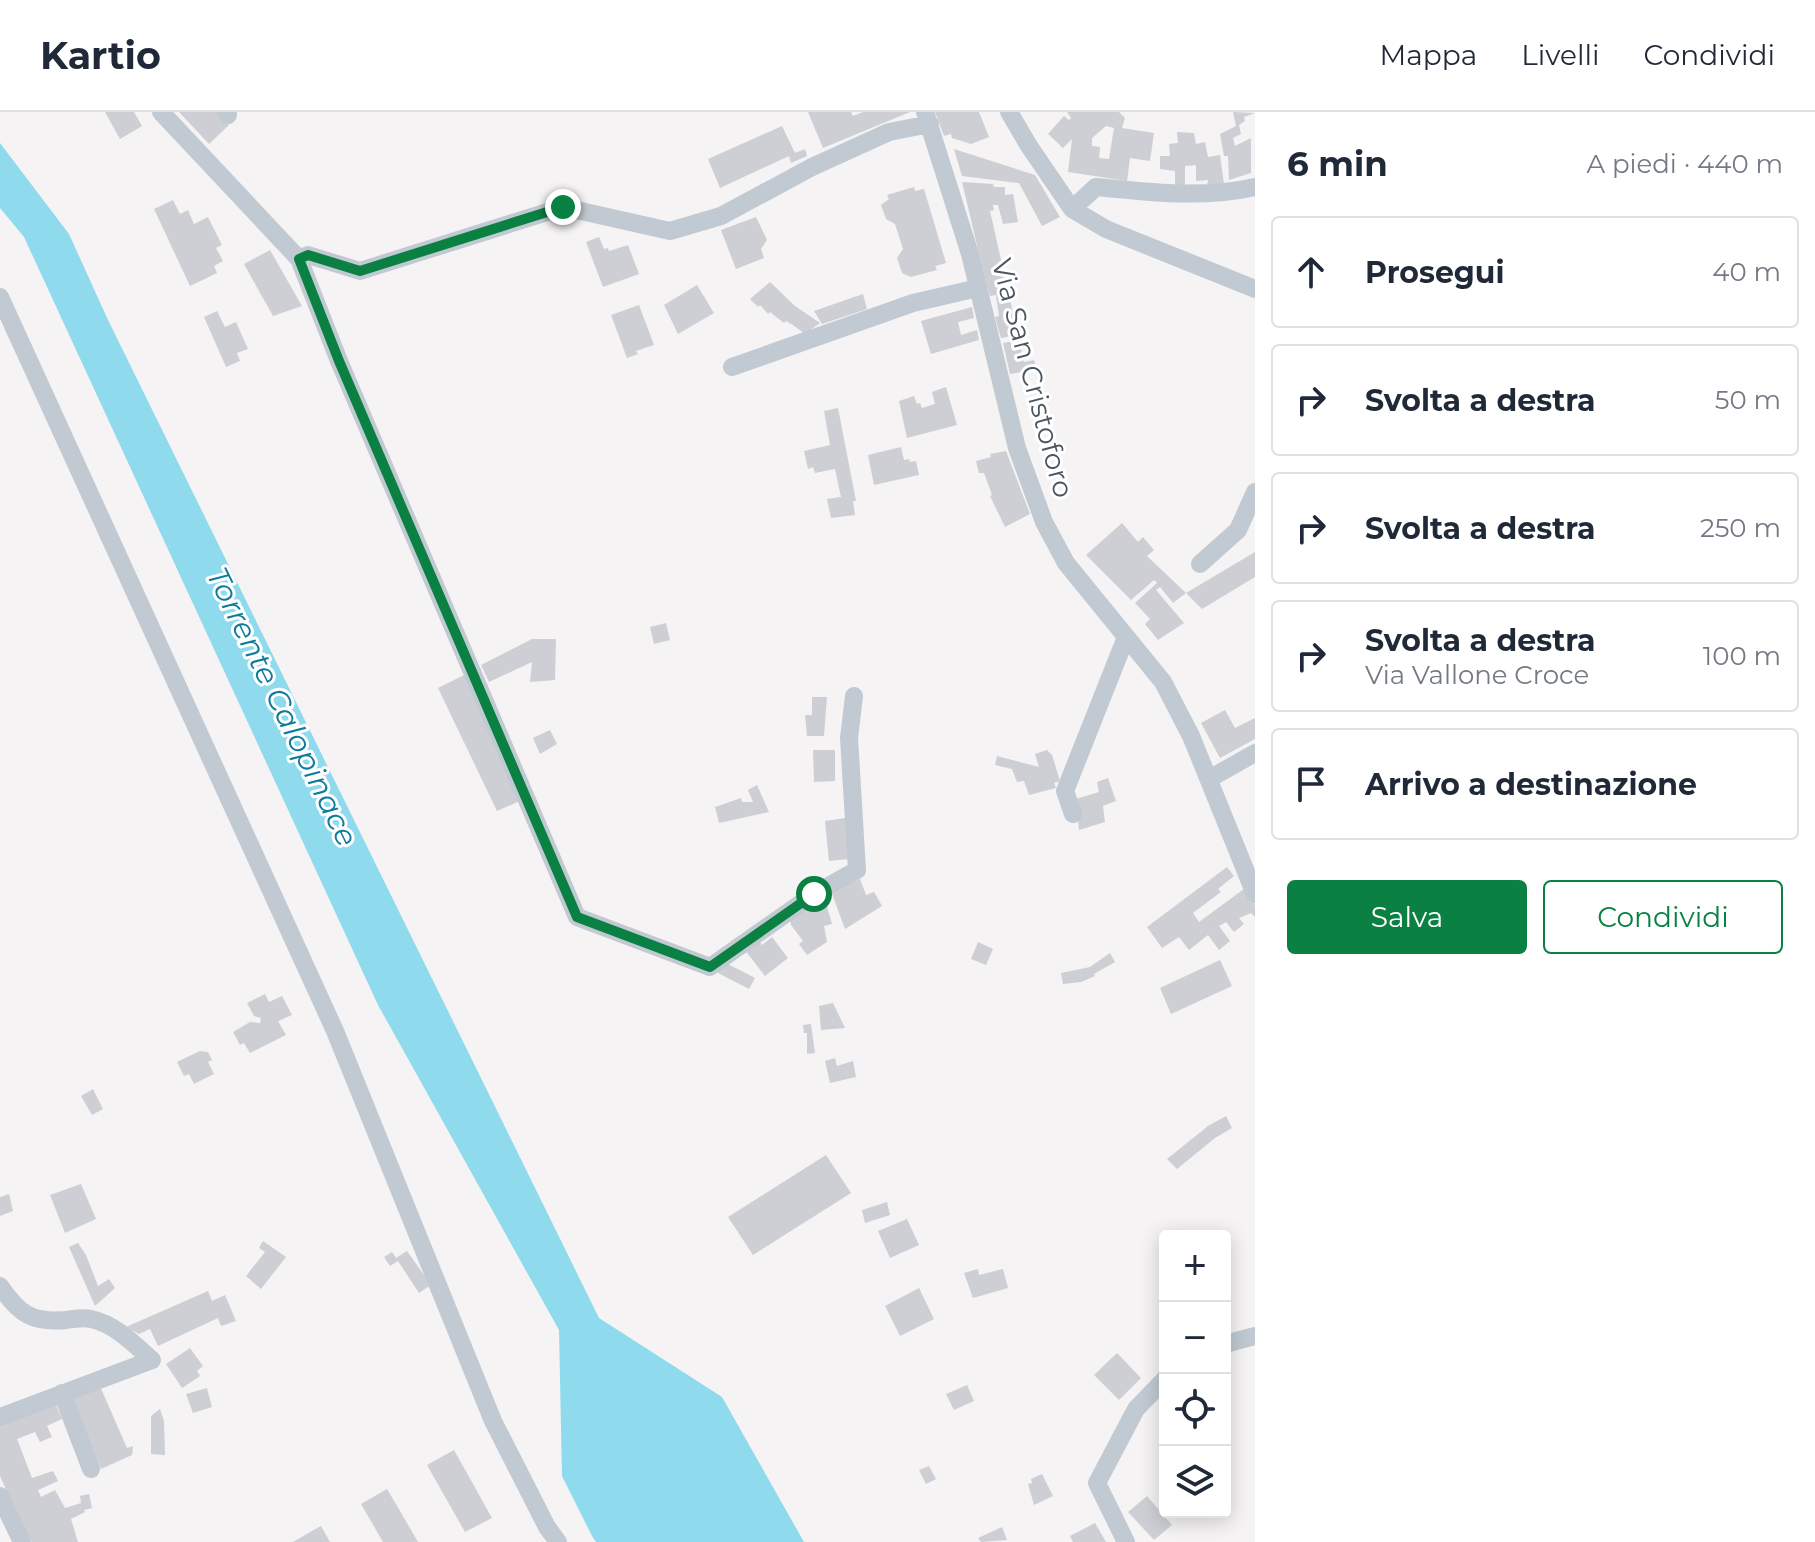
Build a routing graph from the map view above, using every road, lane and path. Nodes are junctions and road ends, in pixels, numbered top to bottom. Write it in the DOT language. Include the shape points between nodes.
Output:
graph roads {
  1 [pos="161,112"];
  2 [pos="1009,112"];
  3 [pos="927,118"];
  4 [pos="1255,187"];
  5 [pos="1072,209"];
  6 [pos="299,259"];
  7 [pos="978,288"];
  8 [pos="1255,289"];
  9 [pos="0,297"];
  10 [pos="732,367"];
  11 [pos="1255,492"];
  12 [pos="1200,564"];
  13 [pos="1126,637"];
  14 [pos="854,696"];
  15 [pos="1255,753"];
  16 [pos="1209,779"];
  17 [pos="1073,814"];
  18 [pos="1255,894"];
  19 [pos="0,1286"];
  20 [pos="1255,1336"];
  21 [pos="1231,1342"];
  22 [pos="1159,1385"];
  23 [pos="62,1393"];
  24 [pos="0,1417"];
  25 [pos="91,1469"];
  26 [pos="0,1496"];
  27 [pos="22,1542"];
  28 [pos="558,1542"];
  29 [pos="1126,1542"];
  1 -- 6 [label="street"];
  2 -- 5 [label="street"];
  3 -- 6 [label="street" via="812,167 721,216 670,231 563,207 360,271 308,255"];
  3 -- 7 [label="street, Via San Cristoforo"];
  4 -- 5 [label="street" via="1175,194 1096,187"];
  5 -- 8 [label="street" via="1106,229"];
  6 -- 14 [label="street" via="577,917 710,967 857,870 849,738"];
  7 -- 10 [label="street" via="913,303"];
  7 -- 13 [label="street, Via San Cristoforo" via="1017,448 1044,522 1066,563"];
  9 -- 28 [label="street" via="335,1031 493,1421"];
  11 -- 12 [label="street" via="1238,530"];
  13 -- 16 [label="street, Via San Cristoforo" via="1163,682"];
  13 -- 17 [label="street" via="1065,791"];
  15 -- 16 [label="street"];
  16 -- 18 [label="street, Via San Cristoforo"];
  19 -- 23 [label="street" via="27,1316 45,1322 89,1318 115,1329 152,1360"];
  20 -- 21 [label="street"];
  22 -- 29 [label="street" via="1136,1409 1097,1483"];
  23 -- 24 [label="street"];
  23 -- 25 [label="street"];
  26 -- 27 [label="street"];
}
